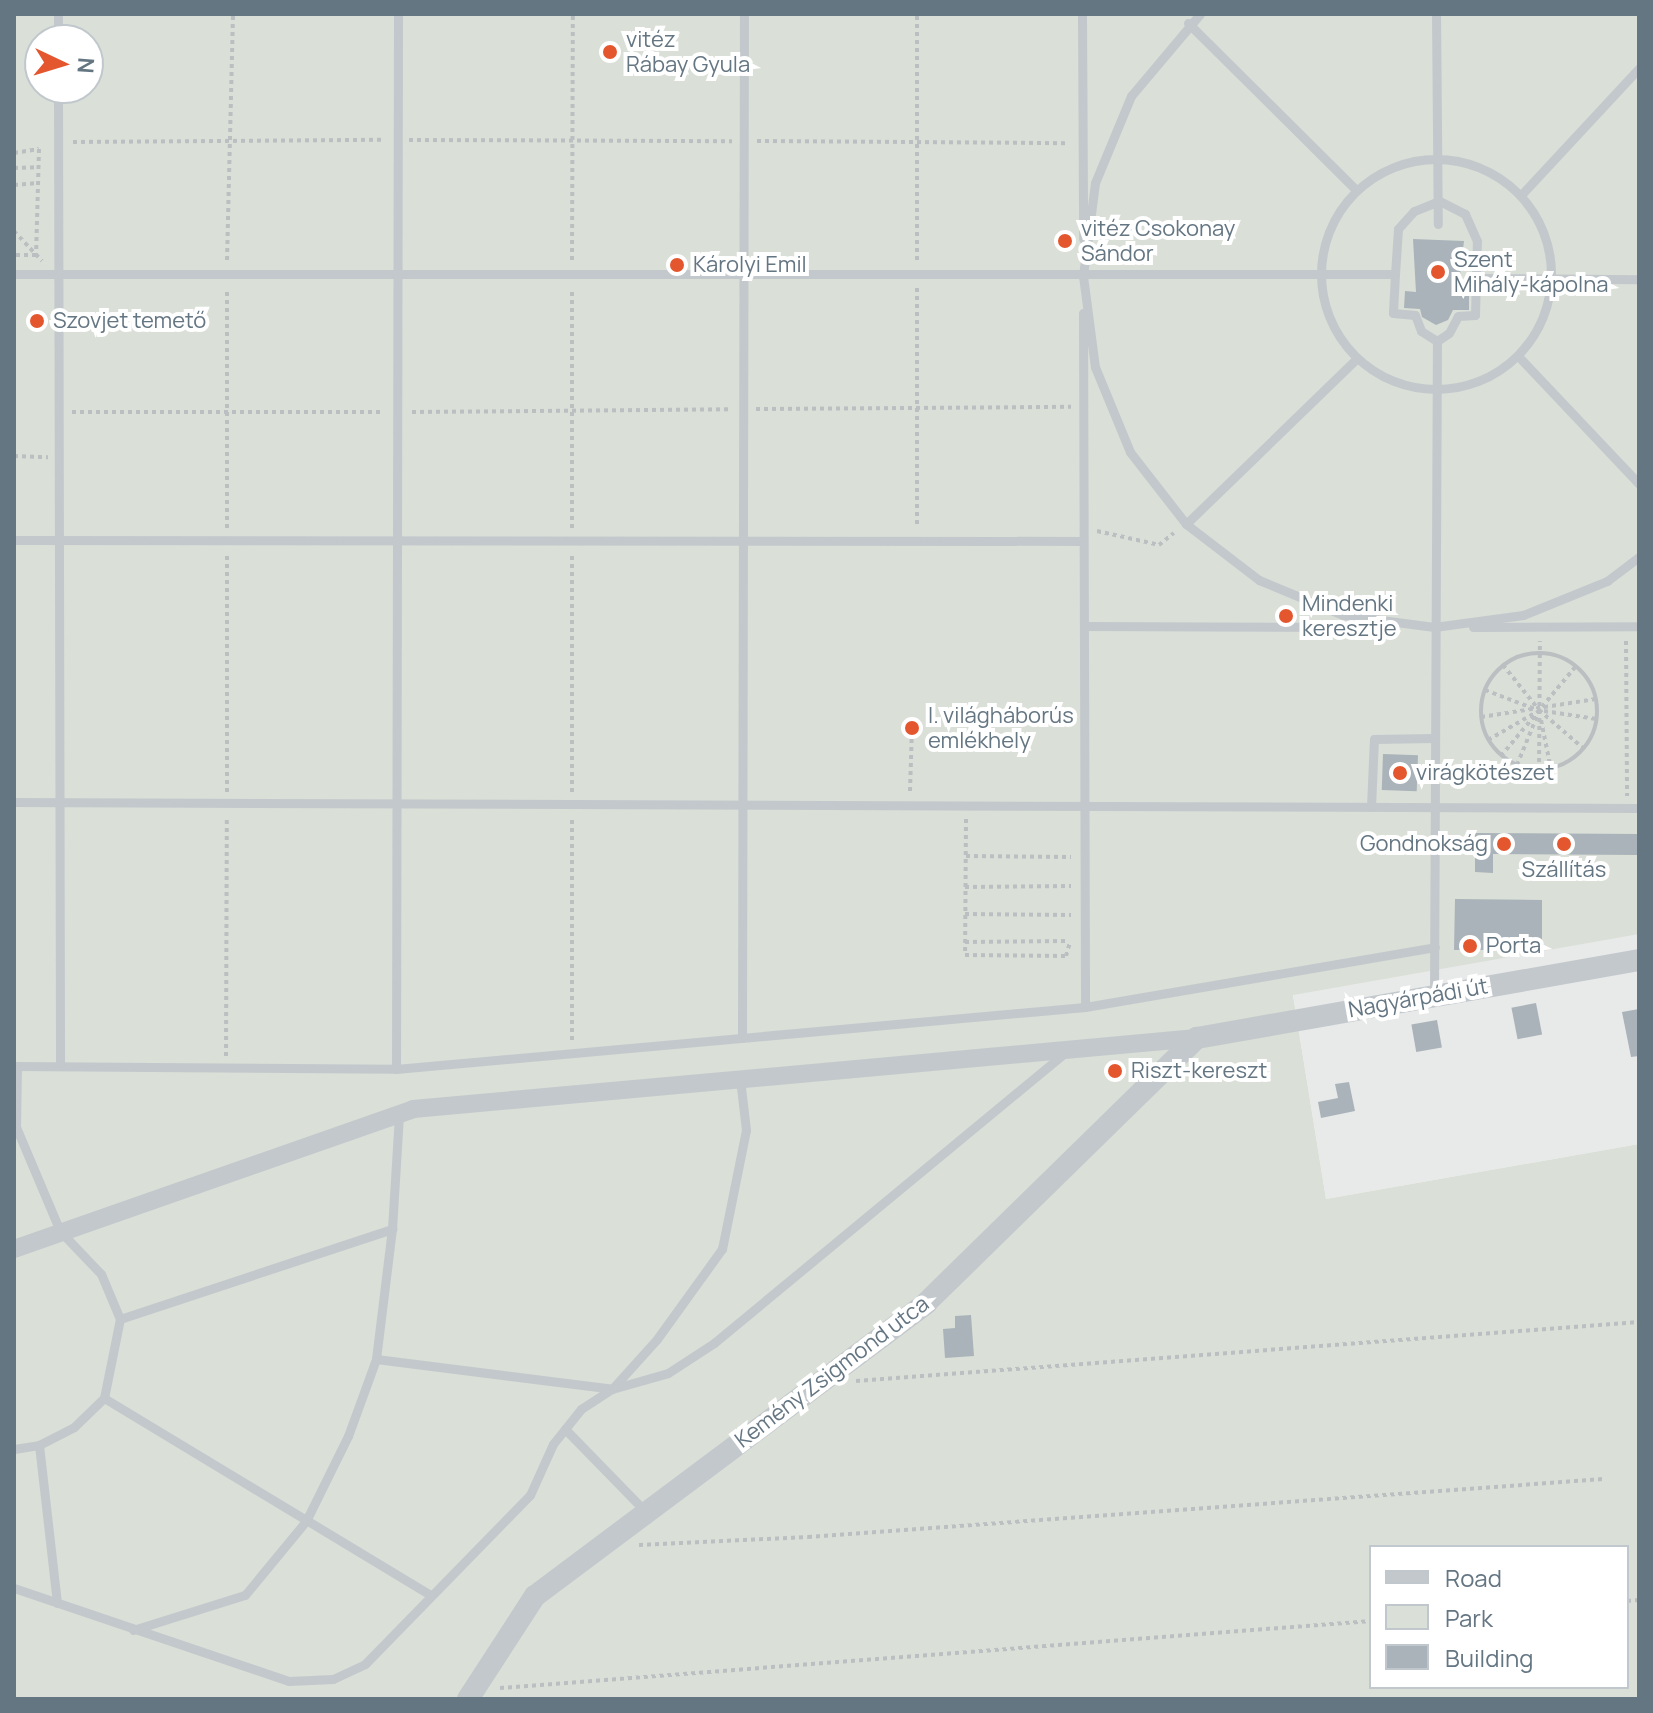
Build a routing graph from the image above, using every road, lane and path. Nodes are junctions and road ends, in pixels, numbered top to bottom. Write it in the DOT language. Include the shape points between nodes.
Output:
graph roads {
  1 [pos="233,14"];
  2 [pos="398,14"];
  3 [pos="744,14"];
  4 [pos="1082,14"];
  5 [pos="1200,14"];
  6 [pos="1436,14"];
  7 [pos="1188,23"];
  8 [pos="1639,68"];
  9 [pos="58,104"];
  10 [pos="398,140"];
  11 [pos="230,141"];
  12 [pos="744,141"];
  13 [pos="57,142"];
  14 [pos="1083,143"];
  15 [pos="14,153"];
  16 [pos="1439,159"];
  17 [pos="38,167"];
  18 [pos="14,168"];
  19 [pos="38,183"];
  20 [pos="14,185"];
  21 [pos="1356,190"];
  22 [pos="1522,194"];
  23 [pos="1439,201"];
  24 [pos="14,207"];
  25 [pos="14,223"];
  26 [pos="1438,224"];
  27 [pos="14,231"];
  28 [pos="14,255"];
  29 [pos="36,255"];
  30 [pos="744,272"];
  31 [pos="14,274"];
  32 [pos="56,274"];
  33 [pos="227,274"];
  34 [pos="397,274"];
  35 [pos="1320,274"];
  36 [pos="1395,274"];
  37 [pos="1083,276"];
  38 [pos="1476,278"];
  39 [pos="1639,279"];
  40 [pos="1553,280"];
  41 [pos="1437,341"];
  42 [pos="1519,357"];
  43 [pos="1356,359"];
  44 [pos="1436,391"];
  45 [pos="1083,407"];
  46 [pos="744,409"];
  47 [pos="227,412"];
  48 [pos="397,412"];
  49 [pos="57,413"];
  50 [pos="14,456"];
  51 [pos="45,457"];
  52 [pos="1639,484"];
  53 [pos="1186,524"];
  54 [pos="1083,527"];
  55 [pos="227,539"];
  56 [pos="397,539"];
  57 [pos="14,540"];
  58 [pos="59,540"];
  59 [pos="743,540"];
  60 [pos="1083,541"];
  61 [pos="1639,557"];
  62 [pos="1085,626"];
  63 [pos="1626,626"];
  64 [pos="1639,626"];
  65 [pos="1434,627"];
  66 [pos="1540,627"];
  67 [pos="1540,653"];
  68 [pos="1503,665"];
  69 [pos="1576,666"];
  70 [pos="1485,690"];
  71 [pos="1596,699"];
  72 [pos="1539,710"];
  73 [pos="1481,717"];
  74 [pos="1596,719"];
  75 [pos="912,728"];
  76 [pos="1434,738"];
  77 [pos="1488,740"];
  78 [pos="1584,749"];
  79 [pos="1501,756"];
  80 [pos="1517,765"];
  81 [pos="1551,769"];
  82 [pos="1539,770"];
  83 [pos="14,802"];
  84 [pos="59,802"];
  85 [pos="227,804"];
  86 [pos="396,805"];
  87 [pos="743,805"];
  88 [pos="910,805"];
  89 [pos="966,805"];
  90 [pos="1084,806"];
  91 [pos="1371,807"];
  92 [pos="1435,807"];
  93 [pos="1627,808"];
  94 [pos="1639,808"];
  95 [pos="966,856"];
  96 [pos="1084,857"];
  97 [pos="1084,886"];
  98 [pos="965,887"];
  99 [pos="965,914"];
  100 [pos="1084,915"];
  101 [pos="1066,941"];
  102 [pos="965,942"];
  103 [pos="1084,942"];
  104 [pos="1435,947"];
  105 [pos="1639,960"];
  106 [pos="1434,994"];
  107 [pos="1085,1007"];
  108 [pos="742,1038"];
  109 [pos="1197,1038"];
  110 [pos="1069,1050"];
  111 [pos="16,1066"];
  112 [pos="60,1066"];
  113 [pos="226,1067"];
  114 [pos="396,1069"];
  115 [pos="740,1079"];
  116 [pos="399,1113"];
  117 [pos="392,1229"];
  118 [pos="60,1231"];
  119 [pos="14,1249"];
  120 [pos="120,1319"];
  121 [pos="1639,1322"];
  122 [pos="376,1359"];
  123 [pos="828,1376"];
  124 [pos="612,1389"];
  125 [pos="104,1398"];
  126 [pos="565,1429"];
  127 [pos="39,1445"];
  128 [pos="14,1449"];
  129 [pos="1603,1479"];
  130 [pos="646,1512"];
  131 [pos="306,1521"];
  132 [pos="609,1540"];
  133 [pos="14,1588"];
  134 [pos="430,1595"];
  135 [pos="57,1603"];
  136 [pos="1369,1621"];
  137 [pos="133,1630"];
  138 [pos="471,1694"];
  1 -- 11 [label="path"];
  2 -- 10 [label="lane"];
  3 -- 12 [label="lane"];
  4 -- 14 [label="lane"];
  5 -- 7 [label="lane"];
  6 -- 16 [label="lane"];
  7 -- 21 [label="lane"];
  7 -- 37 [label="lane" via="1131,96 1095,183"];
  8 -- 22 [label="lane"];
  9 -- 13 [label="lane"];
  10 -- 11 [label="path"];
  10 -- 12 [label="path"];
  10 -- 34 [label="lane"];
  11 -- 13 [label="path"];
  11 -- 33 [label="path"];
  12 -- 14 [label="path"];
  12 -- 30 [label="lane"];
  13 -- 32 [label="lane"];
  14 -- 37 [label="lane"];
  15 -- 17 [label="path" via="39,149"];
  16 -- 21 [label="lane" via="1390,167"];
  16 -- 22 [label="lane" via="1480,166"];
  16 -- 23 [label="lane"];
  17 -- 18 [label="path"];
  17 -- 19 [label="path"];
  19 -- 20 [label="path"];
  19 -- 29 [label="path"];
  21 -- 35 [label="lane" via="1329,228"];
  22 -- 40 [label="lane" via="1546,234"];
  23 -- 26 [label="lane"];
  23 -- 36 [label="lane" via="1414,211 1398,229"];
  23 -- 38 [label="lane" via="1465,214 1477,241"];
  24 -- 25 [label="path"];
  27 -- 29 [label="path"];
  28 -- 29 [label="path"];
  29 -- 32 [label="path"];
  30 -- 34 [label="lane"];
  30 -- 37 [label="lane"];
  30 -- 46 [label="lane"];
  31 -- 32 [label="lane"];
  32 -- 33 [label="lane"];
  32 -- 49 [label="lane"];
  33 -- 34 [label="lane"];
  33 -- 47 [label="path"];
  34 -- 48 [label="lane"];
  35 -- 36 [label="lane"];
  35 -- 37 [label="lane"];
  35 -- 43 [label="lane" via="1329,320"];
  36 -- 41 [label="lane" via="1393,313 1415,315 1421,331"];
  37 -- 45 [label="lane"];
  37 -- 53 [label="lane" via="1095,367 1130,452"];
  38 -- 40 [label="lane"];
  38 -- 41 [label="lane" via="1475,315 1458,316 1449,333"];
  39 -- 40 [label="lane"];
  40 -- 42 [label="lane" via="1543,322"];
  41 -- 44 [label="lane"];
  42 -- 44 [label="lane" via="1481,383"];
  42 -- 52 [label="lane"];
  43 -- 44 [label="lane" via="1393,383"];
  43 -- 53 [label="lane"];
  44 -- 65 [label="lane"];
  45 -- 46 [label="path"];
  45 -- 54 [label="lane"];
  46 -- 48 [label="path"];
  46 -- 59 [label="lane"];
  47 -- 48 [label="path"];
  47 -- 49 [label="path"];
  47 -- 55 [label="path"];
  48 -- 56 [label="lane"];
  49 -- 58 [label="lane"];
  50 -- 51 [label="path"];
  53 -- 54 [label="path" via="1159,545"];
  53 -- 65 [label="lane" via="1259,580 1287,592 1343,615"];
  54 -- 60 [label="lane"];
  55 -- 56 [label="lane"];
  55 -- 58 [label="lane"];
  55 -- 85 [label="path"];
  56 -- 59 [label="lane"];
  56 -- 86 [label="lane"];
  57 -- 58 [label="lane"];
  58 -- 84 [label="lane"];
  59 -- 60 [label="lane"];
  59 -- 87 [label="lane"];
  60 -- 62 [label="lane"];
  61 -- 65 [label="lane" via="1607,581 1523,615"];
  62 -- 65 [label="lane"];
  62 -- 90 [label="lane"];
  63 -- 64 [label="lane"];
  63 -- 66 [label="lane"];
  63 -- 93 [label="path"];
  65 -- 66 [label="lane"];
  65 -- 76 [label="lane"];
  66 -- 67 [label="path"];
  67 -- 68 [label="path"];
  67 -- 69 [label="path"];
  67 -- 72 [label="path"];
  68 -- 70 [label="path"];
  68 -- 72 [label="path"];
  69 -- 71 [label="path"];
  69 -- 72 [label="path"];
  70 -- 72 [label="path"];
  70 -- 73 [label="path"];
  71 -- 72 [label="path"];
  71 -- 74 [label="path"];
  72 -- 73 [label="path"];
  72 -- 74 [label="path"];
  72 -- 77 [label="path"];
  72 -- 78 [label="path"];
  72 -- 79 [label="path"];
  72 -- 80 [label="path"];
  72 -- 81 [label="path"];
  72 -- 82 [label="path"];
  73 -- 77 [label="path"];
  74 -- 78 [label="path"];
  75 -- 88 [label="path"];
  76 -- 91 [label="lane" via="1374,739"];
  76 -- 92 [label="lane"];
  77 -- 79 [label="path"];
  78 -- 81 [label="path"];
  79 -- 80 [label="path"];
  80 -- 82 [label="path"];
  81 -- 82 [label="path"];
  83 -- 84 [label="lane"];
  84 -- 85 [label="lane"];
  84 -- 112 [label="lane"];
  85 -- 86 [label="lane"];
  85 -- 113 [label="path"];
  86 -- 87 [label="lane"];
  86 -- 114 [label="lane"];
  87 -- 88 [label="lane"];
  87 -- 108 [label="lane"];
  88 -- 89 [label="lane"];
  89 -- 90 [label="lane"];
  89 -- 95 [label="path"];
  90 -- 91 [label="lane"];
  90 -- 96 [label="lane"];
  91 -- 92 [label="lane"];
  92 -- 93 [label="lane"];
  92 -- 104 [label="lane"];
  93 -- 94 [label="lane"];
  95 -- 96 [label="path"];
  95 -- 98 [label="path"];
  96 -- 97 [label="lane"];
  97 -- 98 [label="path"];
  97 -- 100 [label="lane"];
  98 -- 99 [label="path"];
  99 -- 100 [label="path"];
  99 -- 102 [label="path"];
  100 -- 103 [label="lane"];
  101 -- 102 [label="path"];
  101 -- 102 [label="path" via="1066,956 965,955"];
  101 -- 103 [label="path"];
  103 -- 107 [label="lane"];
  104 -- 106 [label="lane"];
  104 -- 107 [label="lane"];
  105 -- 106 [label="street, Nagyárpádi út"];
  106 -- 109 [label="street, Nagyárpádi út"];
  107 -- 108 [label="lane"];
  108 -- 114 [label="lane"];
  109 -- 110 [label="street"];
  109 -- 123 [label="street, Kemény Zsigmond utca" via="926,1303"];
  110 -- 115 [label="street"];
  110 -- 124 [label="lane" via="714,1343 668,1373"];
  111 -- 112 [label="lane"];
  111 -- 118 [label="lane" via="16,1127"];
  112 -- 113 [label="lane"];
  113 -- 114 [label="lane"];
  115 -- 116 [label="street"];
  115 -- 124 [label="lane" via="746,1130 722,1249 657,1339"];
  116 -- 117 [label="lane"];
  116 -- 118 [label="street"];
  117 -- 120 [label="lane"];
  117 -- 122 [label="lane"];
  118 -- 119 [label="street"];
  118 -- 120 [label="lane" via="101,1274"];
  120 -- 125 [label="lane"];
  121 -- 123 [label="path" via="862,1382"];
  122 -- 124 [label="lane"];
  122 -- 131 [label="lane" via="348,1436"];
  123 -- 130 [label="street, Kemény Zsigmond utca"];
  124 -- 126 [label="lane" via="581,1409"];
  125 -- 127 [label="lane" via="74,1427"];
  125 -- 131 [label="lane"];
  126 -- 130 [label="lane"];
  126 -- 134 [label="lane" via="530,1495"];
  127 -- 128 [label="lane"];
  127 -- 135 [label="lane"];
  129 -- 132 [label="path" via="808,1537 630,1545"];
  130 -- 132 [label="street, Kemény Zsigmond utca"];
  131 -- 134 [label="lane"];
  131 -- 137 [label="lane" via="245,1595"];
  132 -- 138 [label="street, Kemény Zsigmond utca" via="535,1596"];
  133 -- 135 [label="lane"];
  134 -- 137 [label="lane" via="365,1664 333,1679 289,1681"];
  135 -- 137 [label="lane"];
  136 -- 138 [label="path"];
}
